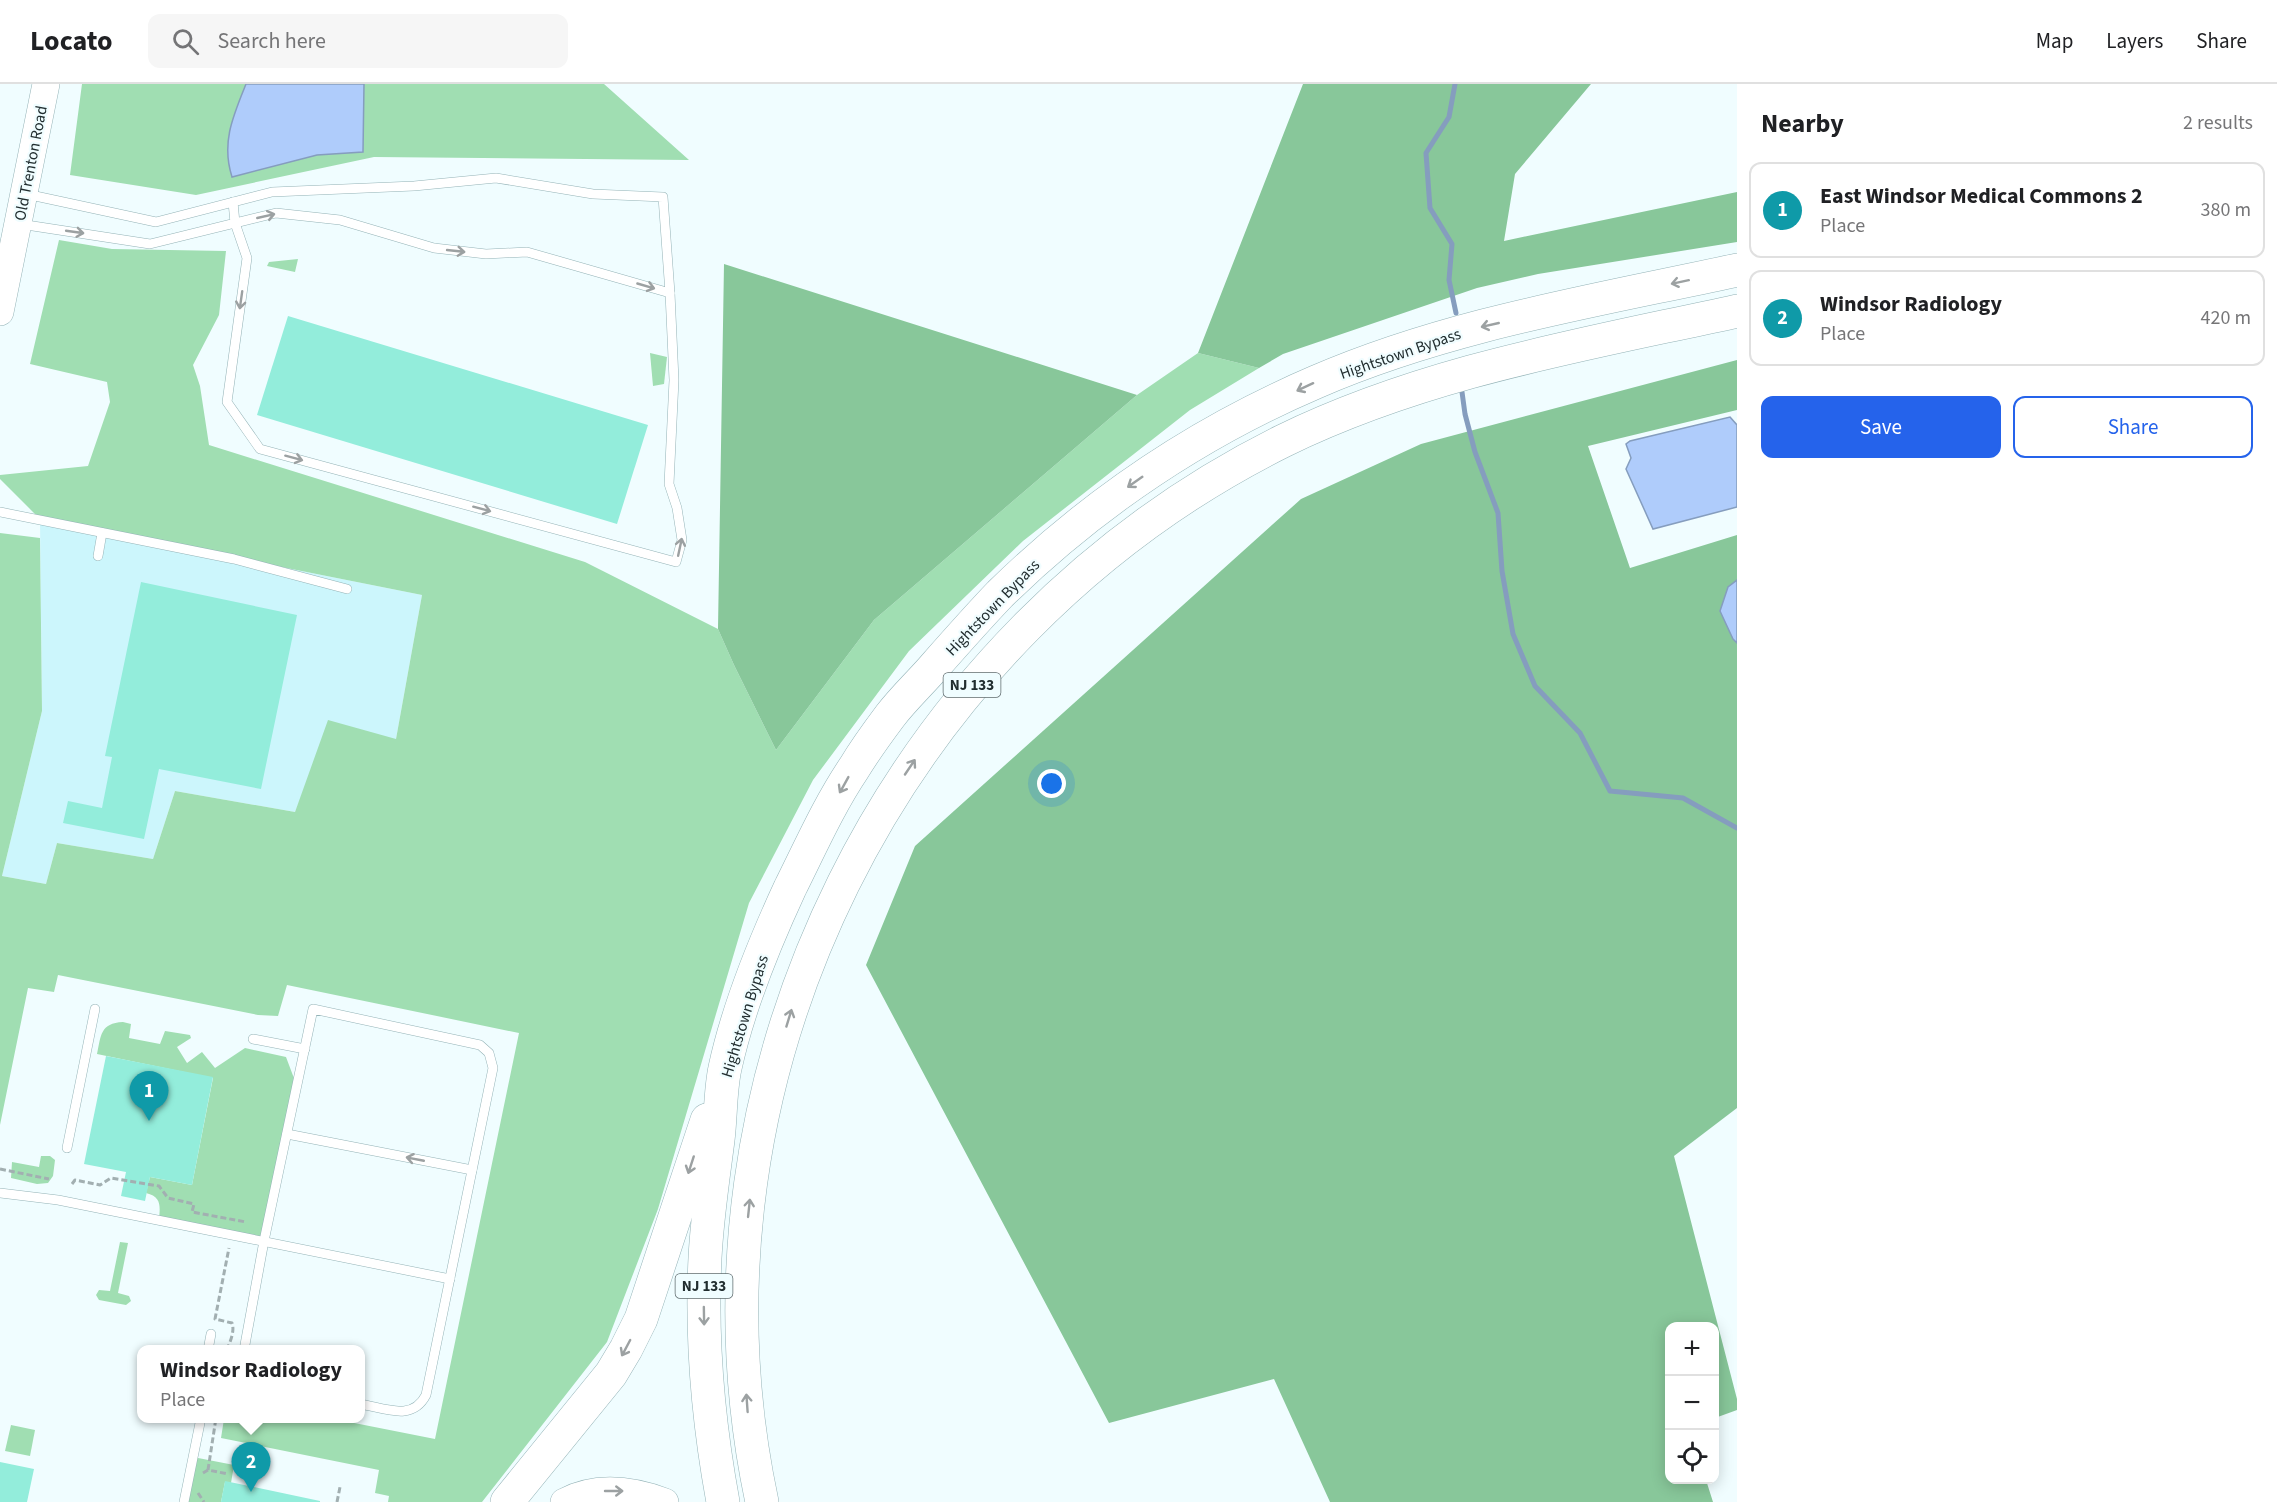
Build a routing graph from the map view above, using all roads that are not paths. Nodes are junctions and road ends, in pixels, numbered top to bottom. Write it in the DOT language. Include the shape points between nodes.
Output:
graph roads {
  1 [pos="46,84"];
  2 [pos="23,194"];
  3 [pos="233,202"];
  4 [pos="235,223"];
  5 [pos="17,224"];
  6 [pos="1737,270"];
  7 [pos="670,293"];
  8 [pos="1737,311"];
  9 [pos="0,312"];
  10 [pos="0,512"];
  11 [pos="102,533"];
  12 [pos="98,556"];
  13 [pos="347,589"];
  14 [pos="95,1008"];
  15 [pos="254,1039"];
  16 [pos="305,1049"];
  17 [pos="724,1070"];
  18 [pos="287,1134"];
  19 [pos="67,1148"];
  20 [pos="472,1170"];
  21 [pos="0,1193"];
  22 [pos="264,1241"];
  23 [pos="450,1279"];
  24 [pos="211,1334"];
  25 [pos="209,1345"];
  26 [pos="245,1345"];
  27 [pos="365,1405"];
  28 [pos="200,1423"];
  29 [pos="186,1501"];
  30 [pos="507,1502"];
  31 [pos="564,1502"];
  32 [pos="665,1502"];
  33 [pos="723,1502"];
  34 [pos="762,1502"];
  1 -- 2 [label="main road, Old Trenton Road"];
  2 -- 3 [label="lane" via="156,222"];
  2 -- 5 [label="main road, Old Trenton Road"];
  3 -- 4 [label="lane"];
  3 -- 7 [label="lane" via="272,192 496,178 593,194 663,197"];
  5 -- 4 [label="lane, one-way" via="150,244"];
  4 -- 7 [label="lane, one-way" via="276,213 340,220 434,248 486,254 527,252"];
  4 -- 7 [label="lane, one-way" via="247,258 227,402 260,449 676,561 682,540 669,484 674,391"];
  5 -- 9 [label="main road, Old Trenton Road"];
  6 -- 17 [label="highway, Hightstown Bypass / NJ 133, one-way" via="1453,333 1384,355 1249,413 1195,443 1107,502 1052,546 993,602 892,713 851,772 773,924"];
  34 -- 8 [label="highway, NJ 133, one-way" via="748,1416 743,1290 751,1185 777,1056 815,944 848,873 892,794 972,685 1066,588 1118,544 1173,505 1283,441 1380,399 1471,370"];
  10 -- 11 [label="lane"];
  11 -- 12 [label="lane"];
  11 -- 13 [label="lane" via="234,559"];
  14 -- 19 [label="lane"];
  15 -- 16 [label="lane"];
  16 -- 18 [label="lane"];
  16 -- 20 [label="lane" via="313,1009 480,1045 489,1053 493,1068"];
  17 -- 30 [label="highway, one-way" via="641,1319 626,1349 611,1374"];
  17 -- 33 [label="highway, Hightstown Bypass / NJ 133, one-way" via="708,1208 704,1312 709,1405"];
  20 -- 18 [label="lane, one-way"];
  18 -- 22 [label="lane"];
  20 -- 23 [label="lane"];
  21 -- 22 [label="lane" via="58,1200"];
  22 -- 23 [label="lane"];
  22 -- 26 [label="lane"];
  23 -- 27 [label="lane" via="426,1395 420,1406 405,1412"];
  24 -- 25 [label="lane"];
  28 -- 29 [label="lane"];
  31 -- 32 [label="main road, one-way" via="608,1491 628,1491"];
}
